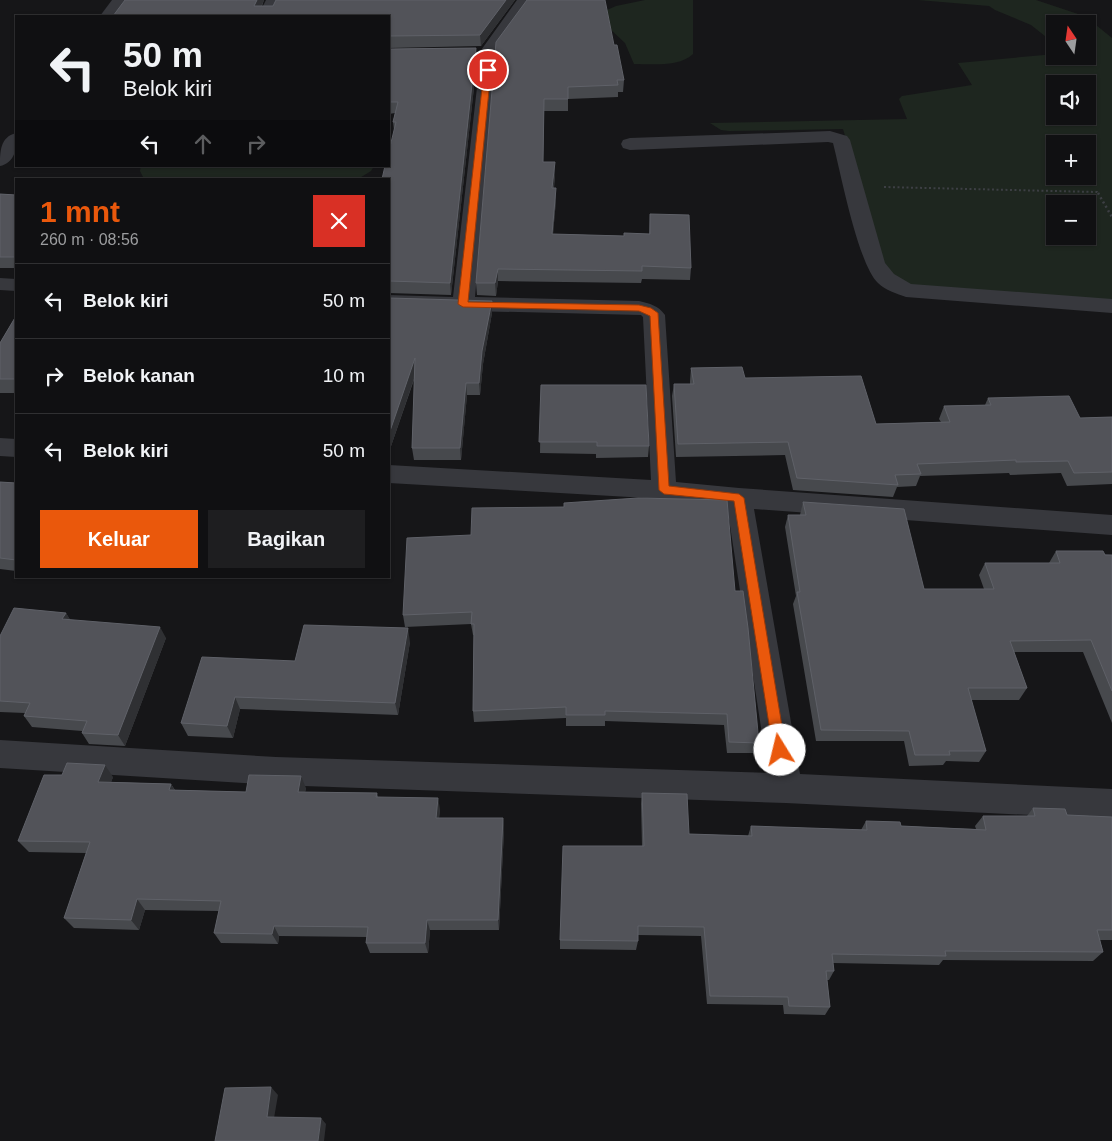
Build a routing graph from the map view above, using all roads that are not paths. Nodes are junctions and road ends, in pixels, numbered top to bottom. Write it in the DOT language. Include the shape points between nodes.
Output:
graph roads {
  1 [pos="120,0"];
  2 [pos="274,0"];
  3 [pos="525,0"];
  4 [pos="109,15"];
  5 [pos="266,15"];
  6 [pos="487,53"];
  7 [pos="468,54"];
  8 [pos="15,139"];
  9 [pos="630,144"];
  10 [pos="0,160"];
  11 [pos="0,284"];
  12 [pos="15,285"];
  13 [pos="390,302"];
  14 [pos="463,304"];
  15 [pos="1112,306"];
  16 [pos="0,447"];
  17 [pos="15,448"];
  18 [pos="390,474"];
  19 [pos="664,490"];
  20 [pos="739,498"];
  21 [pos="1112,525"];
  22 [pos="0,754"];
  23 [pos="786,788"];
  24 [pos="1112,804"];
  1 -- 4 [label="street"];
  2 -- 5 [label="street"];
  3 -- 6 [label="street"];
  6 -- 7 [label="street"];
  6 -- 14 [label="street" via="488,70"];
  8 -- 10 [label="street"];
  9 -- 15 [label="street" via="830,136 841,140 875,263 886,279 906,290"];
  11 -- 12 [label="street"];
  13 -- 14 [label="street"];
  14 -- 19 [label="street" via="639,308 654,315"];
  16 -- 17 [label="street"];
  18 -- 19 [label="street"];
  19 -- 20 [label="street"];
  20 -- 21 [label="street"];
  20 -- 23 [label="street"];
  22 -- 23 [label="street" via="276,771"];
  23 -- 24 [label="street"];
}
